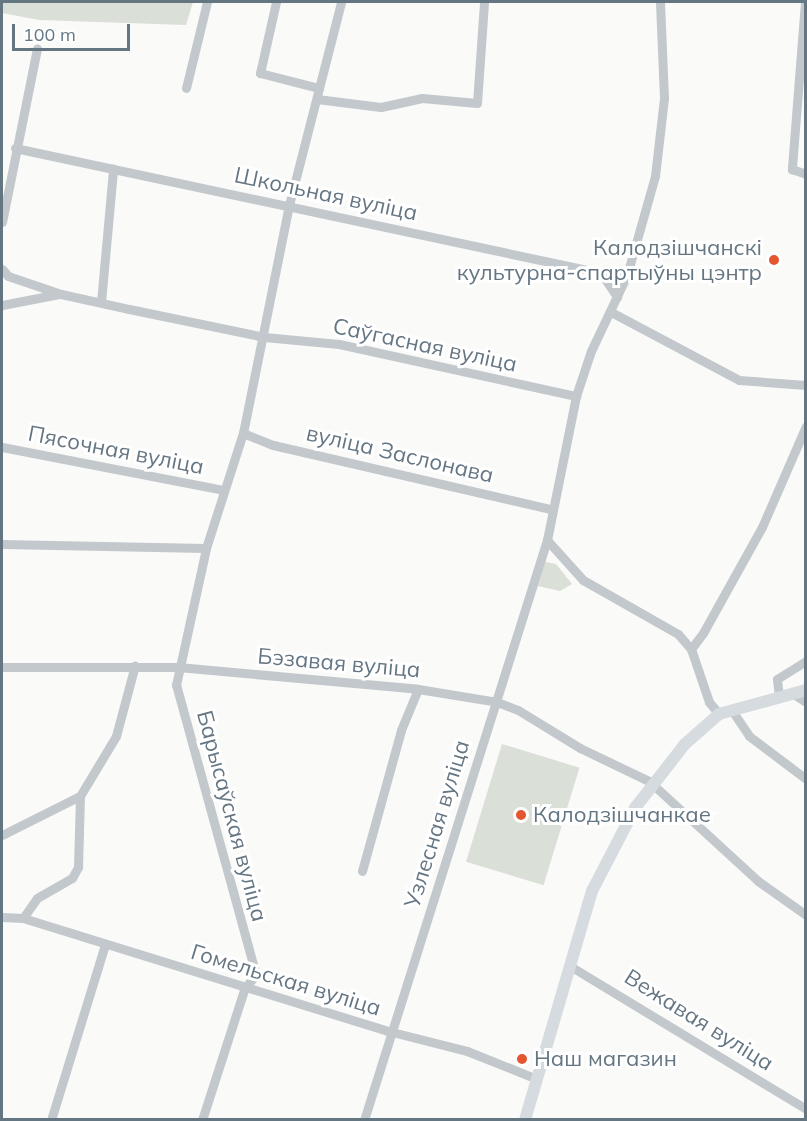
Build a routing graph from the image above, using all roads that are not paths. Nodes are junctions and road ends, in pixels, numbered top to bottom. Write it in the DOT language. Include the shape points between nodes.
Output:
graph roads {
  1 [pos="207,2"];
  2 [pos="276,2"];
  3 [pos="341,2"];
  4 [pos="484,2"];
  5 [pos="660,2"];
  6 [pos="805,2"];
  7 [pos="37,48"];
  8 [pos="186,88"];
  9 [pos="319,88"];
  10 [pos="317,99"];
  11 [pos="15,148"];
  12 [pos="113,169"];
  13 [pos="5,173"];
  14 [pos="806,174"];
  15 [pos="289,205"];
  16 [pos="2,222"];
  17 [pos="2,269"];
  18 [pos="628,272"];
  19 [pos="601,273"];
  20 [pos="61,294"];
  21 [pos="617,297"];
  22 [pos="101,302"];
  23 [pos="2,305"];
  24 [pos="612,312"];
  25 [pos="264,337"];
  26 [pos="806,385"];
  27 [pos="576,396"];
  28 [pos="806,426"];
  29 [pos="243,433"];
  30 [pos="2,447"];
  31 [pos="223,490"];
  32 [pos="551,509"];
  33 [pos="547,540"];
  34 [pos="2,544"];
  35 [pos="206,548"];
  36 [pos="690,649"];
  37 [pos="806,661"];
  38 [pos="135,665"];
  39 [pos="2,667"];
  40 [pos="178,667"];
  41 [pos="418,689"];
  42 [pos="806,690"];
  43 [pos="792,693"];
  44 [pos="779,696"];
  45 [pos="496,702"];
  46 [pos="806,702"];
  47 [pos="725,711"];
  48 [pos="806,779"];
  49 [pos="652,784"];
  50 [pos="80,796"];
  51 [pos="2,835"];
  52 [pos="362,871"];
  53 [pos="806,915"];
  54 [pos="2,917"];
  55 [pos="23,918"];
  56 [pos="105,945"];
  57 [pos="570,966"];
  58 [pos="256,975"];
  59 [pos="244,987"];
  60 [pos="262,993"];
  61 [pos="392,1032"];
  62 [pos="537,1079"];
  63 [pos="806,1109"];
  64 [pos="51,1119"];
  65 [pos="202,1119"];
  66 [pos="364,1119"];
  67 [pos="525,1119"];
  1 -- 8 [label="street"];
  2 -- 9 [label="street" via="260,73"];
  3 -- 9 [label="street"];
  4 -- 10 [label="street" via="477,103 422,98 381,107"];
  5 -- 18 [label="street" via="664,98 655,176"];
  6 -- 14 [label="street" via="792,170"];
  7 -- 11 [label="street"];
  9 -- 10 [label="street"];
  10 -- 15 [label="street"];
  11 -- 12 [label="street, Школьная вуліца"];
  11 -- 13 [label="street"];
  12 -- 15 [label="street, Школьная вуліца"];
  12 -- 22 [label="street"];
  13 -- 16 [label="street"];
  15 -- 19 [label="street, Школьная вуліца"];
  15 -- 25 [label="street"];
  17 -- 20 [label="street" via="8,276"];
  18 -- 19 [label="street, Школьная вуліца"];
  18 -- 21 [label="street"];
  19 -- 21 [label="street"];
  20 -- 22 [label="street, Саўгасная вуліца"];
  20 -- 23 [label="street"];
  21 -- 24 [label="street"];
  22 -- 25 [label="street, Саўгасная вуліца"];
  24 -- 26 [label="street" via="739,380"];
  24 -- 27 [label="street" via="591,351"];
  25 -- 27 [label="street, Саўгасная вуліца" via="339,344"];
  25 -- 29 [label="street"];
  27 -- 32 [label="street"];
  28 -- 36 [label="street" via="762,527 704,633"];
  29 -- 31 [label="street"];
  29 -- 32 [label="street, вуліца Заслонава" via="273,445"];
  30 -- 31 [label="street, Пясочная вуліца"];
  31 -- 35 [label="street"];
  32 -- 33 [label="street"];
  33 -- 36 [label="street" via="583,580 678,634"];
  33 -- 45 [label="street, Узлесная вуліца"];
  34 -- 35 [label="street"];
  35 -- 40 [label="street"];
  36 -- 47 [label="street" via="709,702"];
  37 -- 44 [label="street" via="777,679"];
  38 -- 39 [label="street, Бэзавая вуліца"];
  38 -- 40 [label="street, Бэзавая вуліца"];
  38 -- 50 [label="street" via="116,736"];
  40 -- 41 [label="street, Бэзавая вуліца"];
  40 -- 58 [label="street, Барысаўская вуліца" via="176,685"];
  41 -- 45 [label="street, Бэзавая вуліца"];
  41 -- 52 [label="street" via="401,730"];
  42 -- 43 [label="main road"];
  43 -- 44 [label="main road"];
  43 -- 46 [label="street"];
  44 -- 47 [label="main road"];
  45 -- 49 [label="street, Бэзавая вуліца" via="518,710"];
  45 -- 61 [label="street, Узлесная вуліца"];
  47 -- 48 [label="street" via="749,736"];
  47 -- 49 [label="main road" via="690,738"];
  49 -- 53 [label="street, Бэзавая вуліца" via="758,881"];
  49 -- 57 [label="main road" via="607,858 592,891"];
  50 -- 51 [label="street"];
  50 -- 55 [label="street" via="78,867 72,878 38,897"];
  54 -- 55 [label="street, Гомельская вуліца"];
  55 -- 56 [label="street, Гомельская вуліца"];
  56 -- 59 [label="street, Гомельская вуліца"];
  56 -- 64 [label="street"];
  57 -- 62 [label="main road"];
  57 -- 63 [label="street, Вежавая вуліца"];
  58 -- 59 [label="street"];
  58 -- 60 [label="street, Барысаўская вуліца"];
  59 -- 60 [label="street, Гомельская вуліца"];
  59 -- 65 [label="street"];
  60 -- 61 [label="street, Гомельская вуліца"];
  61 -- 62 [label="street, Гомельская вуліца" via="467,1051"];
  61 -- 66 [label="street, Узлесная вуліца"];
  62 -- 67 [label="main road"];
}
